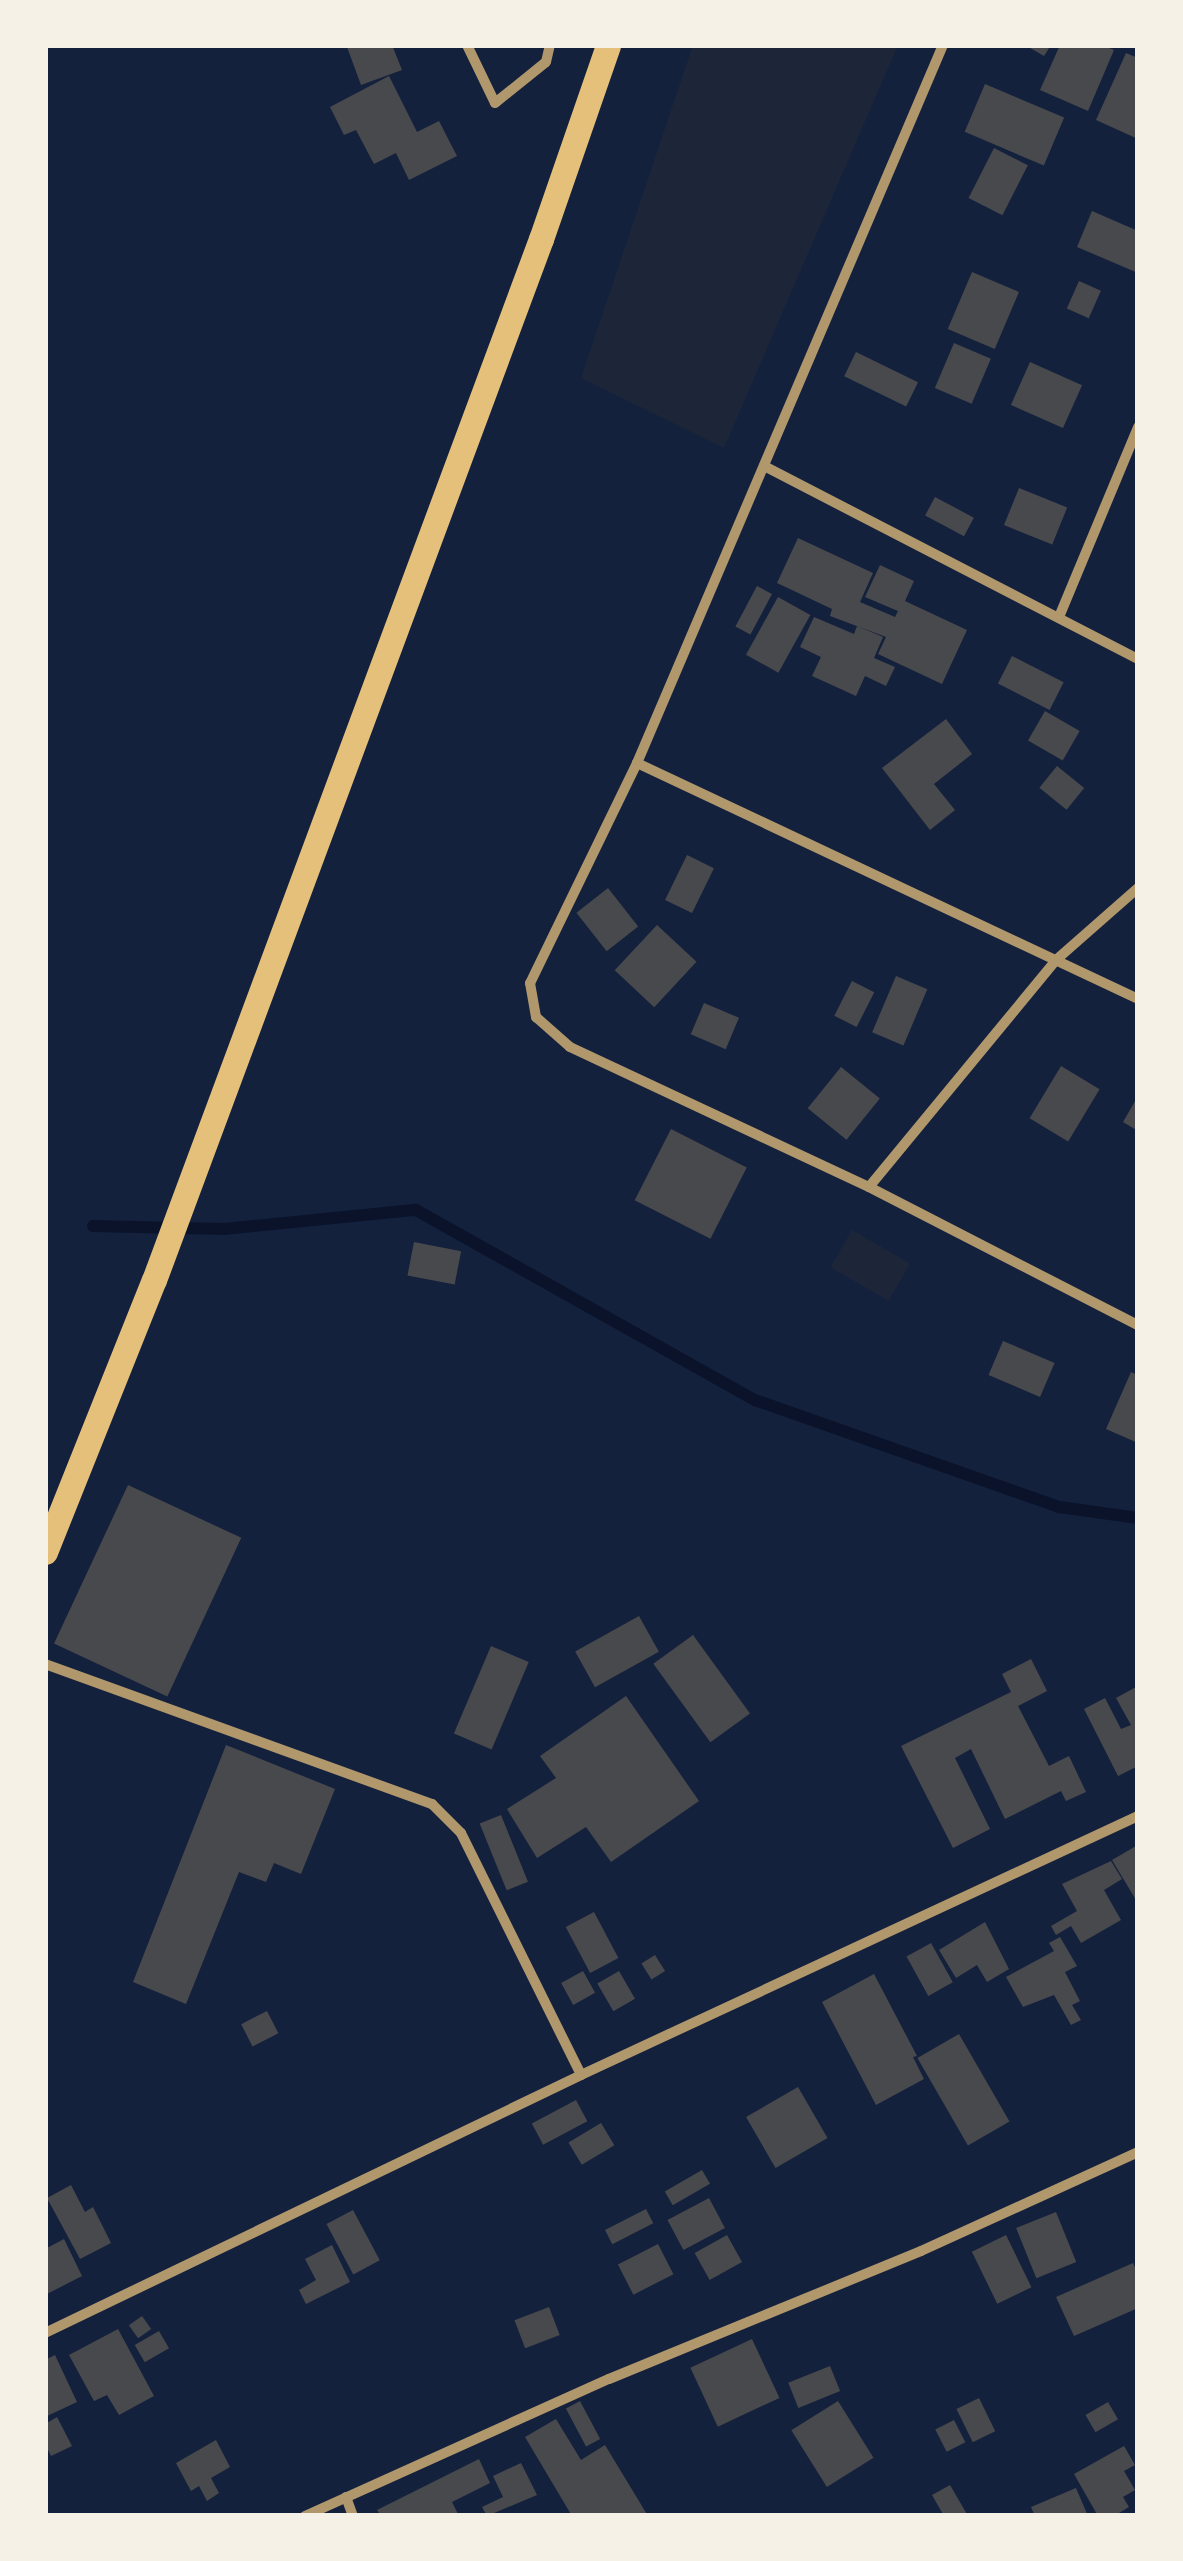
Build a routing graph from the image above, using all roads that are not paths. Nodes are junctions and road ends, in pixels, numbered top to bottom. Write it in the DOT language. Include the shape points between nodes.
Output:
graph roads {
  1 [pos="467,45"];
  2 [pos="550,45"];
  3 [pos="608,45"];
  4 [pos="944,45"];
  5 [pos="1138,427"];
  6 [pos="764,466"];
  7 [pos="1060,617"];
  8 [pos="1138,659"];
  9 [pos="637,763"];
  10 [pos="1138,888"];
  11 [pos="1056,960"];
  12 [pos="1138,999"];
  13 [pos="870,1187"];
  14 [pos="1138,1324"];
  15 [pos="45,1552"];
  16 [pos="45,1664"];
  17 [pos="1138,1816"];
  18 [pos="582,2075"];
  19 [pos="1138,2152"];
  20 [pos="45,2333"];
  21 [pos="346,2497"];
  22 [pos="304,2516"];
  23 [pos="353,2516"];
  1 -- 2 [label="street" via="495,103 546,62"];
  3 -- 15 [label="main road" via="154,1280"];
  4 -- 6 [label="street"];
  5 -- 7 [label="street"];
  6 -- 7 [label="street"];
  6 -- 9 [label="street"];
  7 -- 8 [label="street"];
  9 -- 11 [label="street"];
  9 -- 13 [label="street" via="530,982 536,1017 570,1047"];
  10 -- 11 [label="street"];
  11 -- 12 [label="street"];
  11 -- 13 [label="street"];
  13 -- 14 [label="street"];
  16 -- 18 [label="street" via="432,1804 461,1833"];
  17 -- 18 [label="street"];
  18 -- 20 [label="street"];
  19 -- 21 [label="street"];
  21 -- 22 [label="street"];
  21 -- 23 [label="street"];
}
